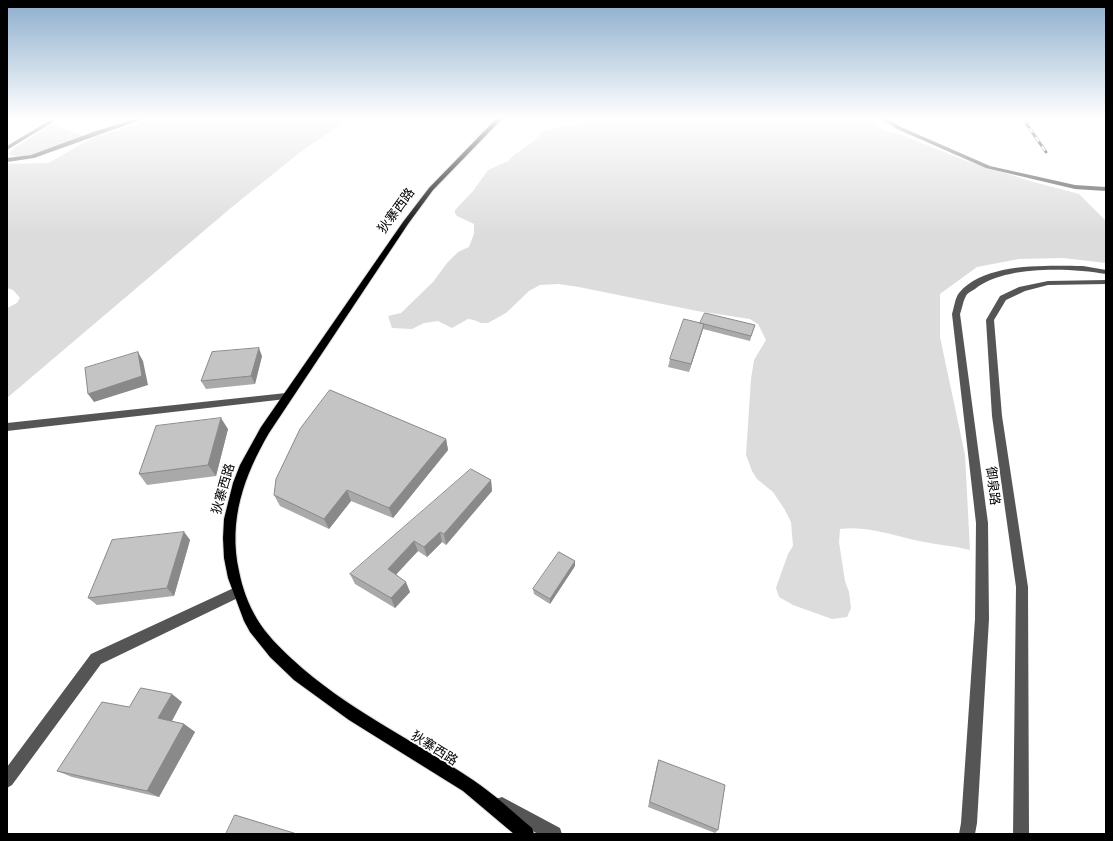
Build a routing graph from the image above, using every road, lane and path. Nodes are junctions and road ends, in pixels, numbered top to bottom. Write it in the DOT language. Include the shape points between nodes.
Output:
graph roads {
  1 [pos="22,158"];
  2 [pos="460,158"];
  3 [pos="968,158"];
  4 [pos="7,160"];
  5 [pos="1106,189"];
  6 [pos="1106,272"];
  7 [pos="1106,282"];
  8 [pos="286,396"];
  9 [pos="7,427"];
  10 [pos="238,592"];
  11 [pos="7,780"];
  12 [pos="469,787"];
  13 [pos="526,834"];
  14 [pos="554,834"];
  15 [pos="967,834"];
  16 [pos="1021,834"];
  1 -- 4 [label="street"];
  2 -- 8 [label="main road, 狄寨西路" via="419,205"];
  3 -- 5 [label="street" via="988,167 1075,187"];
  6 -- 15 [label="street, 御泉路" via="1075,268 1028,269 1001,273 980,280 962,295 956,314 982,523 982,619"];
  7 -- 16 [label="street, 御泉路" via="1048,283 1022,289 1003,298 990,320 997,416 1022,587"];
  8 -- 9 [label="street"];
  8 -- 10 [label="main road, 狄寨西路" via="250,454 232,505 228,546"];
  10 -- 11 [label="street" via="96,659"];
  10 -- 12 [label="main road, 狄寨西路" via="256,629 299,675 384,735"];
  12 -- 13 [label="main road, 狄寨西路"];
  12 -- 14 [label="street"];
}
